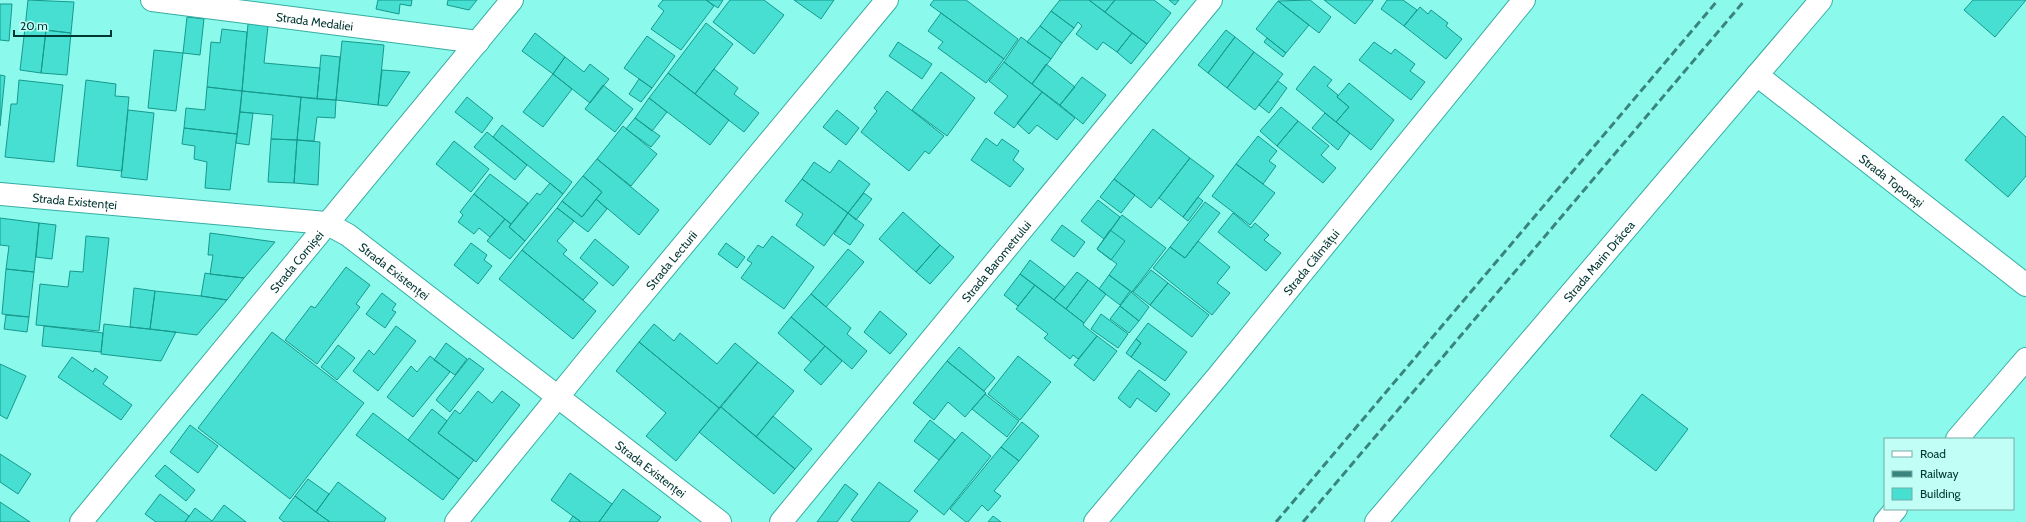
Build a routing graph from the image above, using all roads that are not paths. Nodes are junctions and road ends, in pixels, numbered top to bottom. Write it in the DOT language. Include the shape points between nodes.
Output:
graph roads {
  1 [pos="152,0"];
  2 [pos="512,0"];
  3 [pos="887,0"];
  4 [pos="1211,0"];
  5 [pos="1524,0"];
  6 [pos="1821,0"];
  7 [pos="478,42"];
  8 [pos="1757,75"];
  9 [pos="0,194"];
  10 [pos="326,223"];
  11 [pos="2026,285"];
  12 [pos="2026,359"];
  13 [pos="558,397"];
  14 [pos="1958,438"];
  15 [pos="1895,510"];
  16 [pos="81,522"];
  17 [pos="456,522"];
  18 [pos="720,522"];
  19 [pos="782,522"];
  20 [pos="1095,522"];
  21 [pos="1376,522"];
  22 [pos="1885,522"];
  1 -- 7 [label="street, Strada Medaliei"];
  2 -- 7 [label="street, Strada Cornișei"];
  3 -- 13 [label="street, Strada Lecturii"];
  4 -- 19 [label="street, Strada Barometrului"];
  5 -- 20 [label="street, Strada Călmățui" via="1218,376"];
  6 -- 8 [label="street, Strada Marin Drăcea"];
  7 -- 10 [label="street, Strada Cornișei"];
  8 -- 11 [label="street, Strada Toporași"];
  8 -- 21 [label="street, Strada Marin Drăcea"];
  9 -- 10 [label="street, Strada Existenței"];
  10 -- 13 [label="street, Strada Existenței" via="348,235"];
  10 -- 16 [label="street, Strada Cornișei"];
  12 -- 14 [label="street"];
  13 -- 17 [label="street, Strada Lecturii"];
  13 -- 18 [label="street, Strada Existenței"];
  15 -- 22 [label="street"];
}
